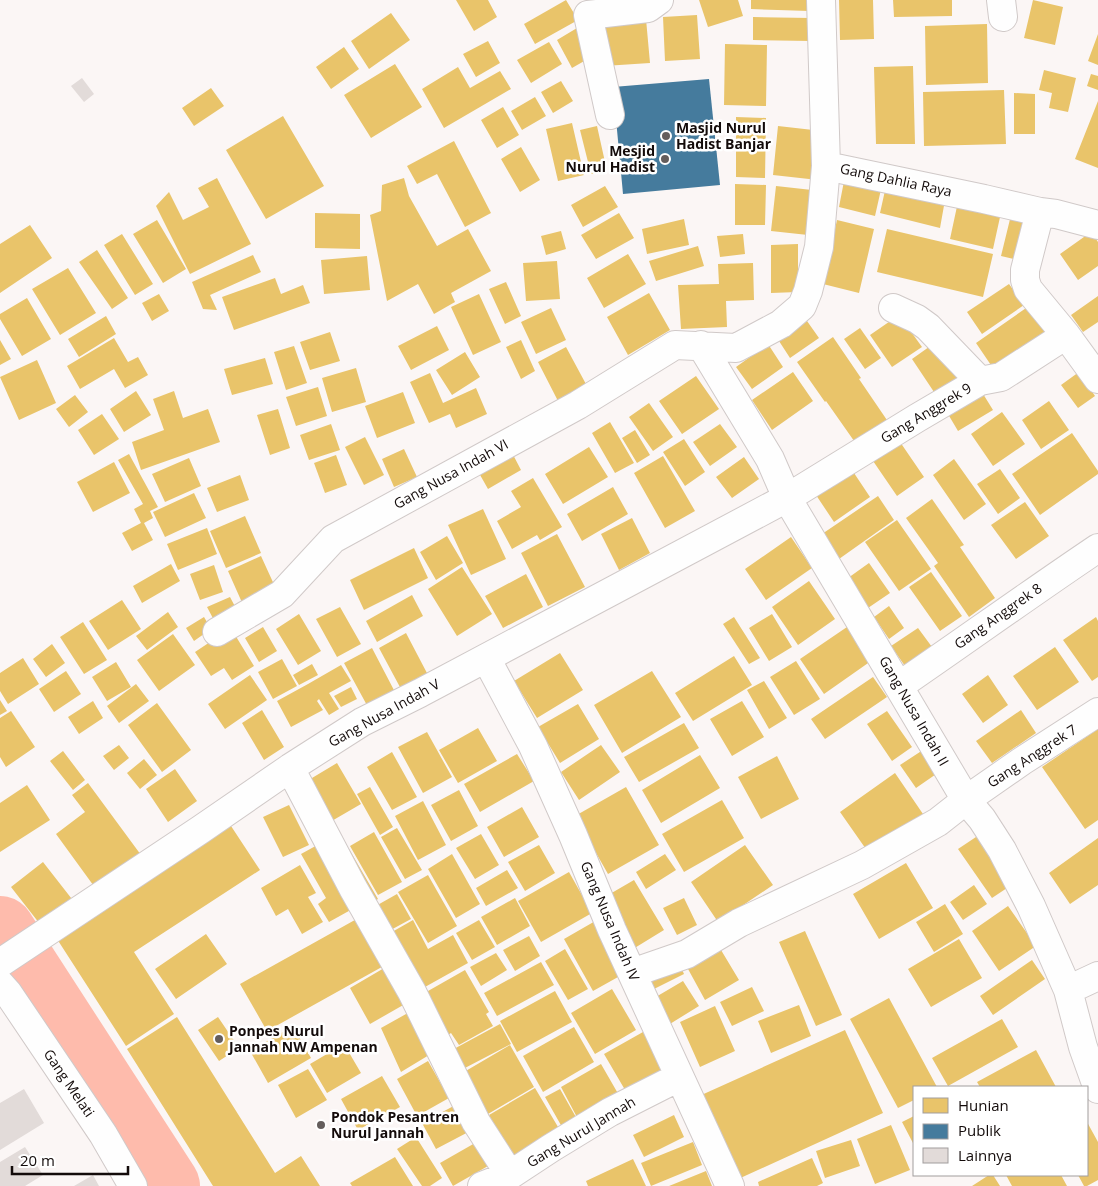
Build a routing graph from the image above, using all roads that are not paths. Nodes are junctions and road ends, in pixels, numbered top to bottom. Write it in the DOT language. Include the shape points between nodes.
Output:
graph roads {
  1 [pos="659,0"];
  2 [pos="821,0"];
  3 [pos="610,114"];
  4 [pos="826,166"];
  5 [pos="1040,212"];
  6 [pos="1098,225"];
  7 [pos="893,308"];
  8 [pos="1066,335"];
  9 [pos="701,345"];
  10 [pos="1098,379"];
  11 [pos="980,381"];
  12 [pos="787,498"];
  13 [pos="1098,548"];
  14 [pos="217,632"];
  15 [pos="486,658"];
  16 [pos="899,686"];
  17 [pos="1098,712"];
  18 [pos="290,768"];
  19 [pos="966,800"];
  20 [pos="0,970"];
  21 [pos="632,973"];
  22 [pos="1098,976"];
  23 [pos="1068,990"];
  24 [pos="679,1077"];
  25 [pos="1098,1089"];
  26 [pos="510,1175"];
  27 [pos="133,1186"];
  28 [pos="483,1186"];
  29 [pos="730,1186"];
  1 -- 3 [label="street" via="648,8 588,15"];
  2 -- 4 [label="street, Gang Dahlia Raya"];
  4 -- 5 [label="street, Gang Dahlia Raya"];
  4 -- 9 [label="street, Gang Nusa Indah VI" via="819,247 802,306 780,324 736,348"];
  5 -- 6 [label="street, Gang Dahlia Raya"];
  5 -- 8 [label="street" via="1025,280 1028,289"];
  7 -- 11 [label="street" via="928,327"];
  8 -- 10 [label="street"];
  8 -- 11 [label="street, Gang Anggrek 9" via="1001,377"];
  9 -- 12 [label="street, Gang Nusa Indah II" via="770,458"];
  9 -- 14 [label="street, Gang Nusa Indah VI" via="676,345 578,405 333,539 282,594"];
  11 -- 12 [label="street, Gang Anggrek 9"];
  12 -- 15 [label="street, Gang Nusa Indah V"];
  12 -- 16 [label="street, Gang Nusa Indah II"];
  13 -- 16 [label="street, Gang Anggrek 8"];
  15 -- 18 [label="street, Gang Nusa Indah V" via="362,722"];
  15 -- 21 [label="street, Gang Nusa Indah IV" via="533,746"];
  16 -- 19 [label="street, Gang Nusa Indah II"];
  17 -- 19 [label="street, Gang Anggrek 7"];
  18 -- 20 [label="street, Gang Nusa Indah V" via="35,940"];
  18 -- 26 [label="street" via="412,992 476,1122"];
  19 -- 21 [label="street, Gang Anggrek 7" via="938,822 862,865 739,923 687,954"];
  19 -- 23 [label="street, Gang Nusa Indah II" via="1002,850"];
  20 -- 27 [label="street, Gang Melati" via="8,993 103,1134"];
  21 -- 24 [label="street, Gang Nusa Indah IV"];
  22 -- 23 [label="street"];
  23 -- 25 [label="street, Gang Nusa Indah II"];
  24 -- 26 [label="street, Gang Nurul Jannah" via="610,1112"];
  24 -- 29 [label="street, Gang Nusa Indah IV"];
  26 -- 28 [label="street, Gang Nurul Jannah"];
}
